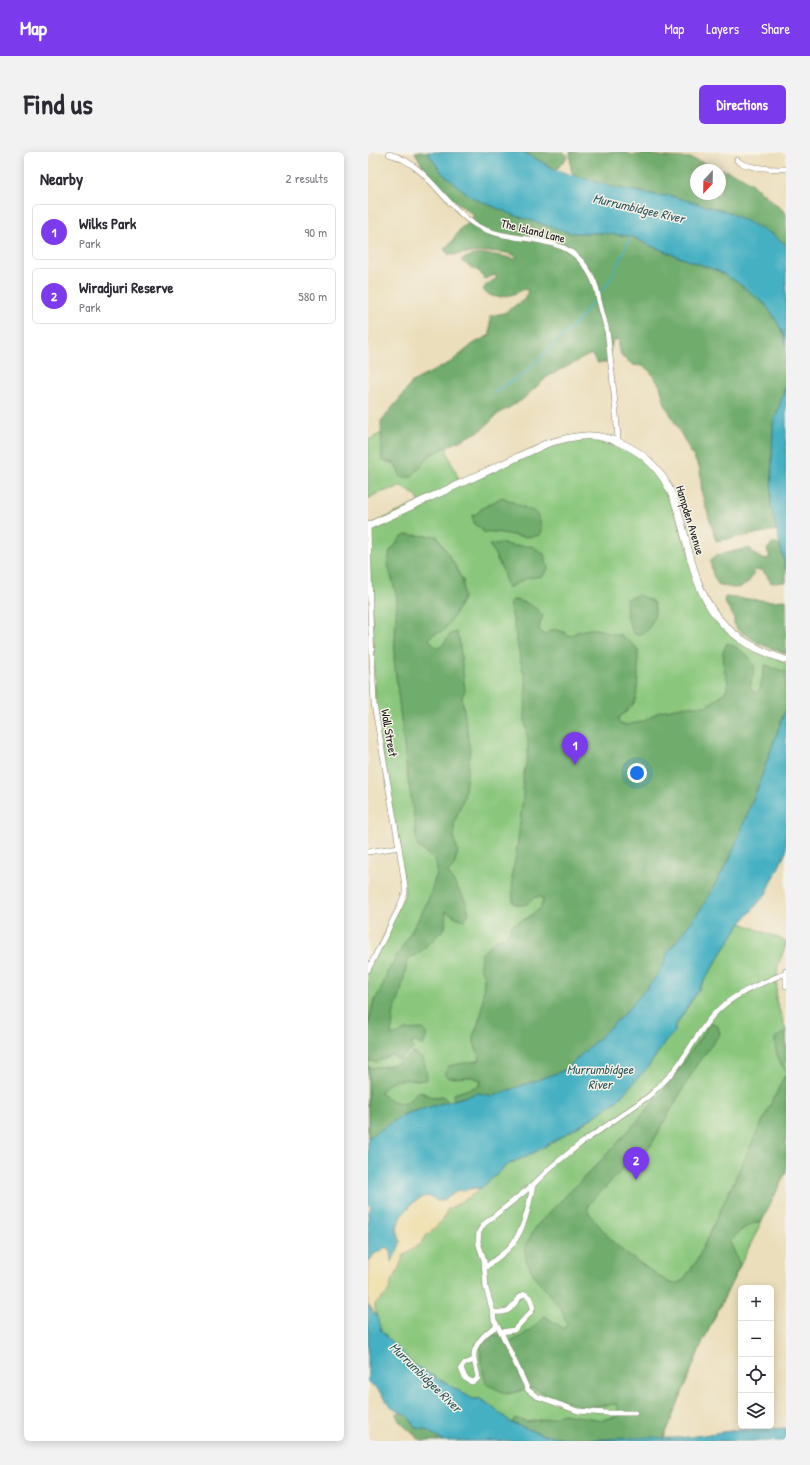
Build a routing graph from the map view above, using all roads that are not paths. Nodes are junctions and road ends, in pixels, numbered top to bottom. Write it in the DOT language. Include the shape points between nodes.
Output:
graph roads {
  1 [pos="389,154"];
  2 [pos="738,160"];
  3 [pos="786,169"];
  4 [pos="618,442"];
  5 [pos="368,526"];
  6 [pos="786,660"];
  7 [pos="399,847"];
  8 [pos="368,852"];
  9 [pos="368,970"];
  10 [pos="786,970"];
  11 [pos="786,973"];
  12 [pos="786,986"];
  13 [pos="533,1185"];
  14 [pos="485,1268"];
  15 [pos="493,1312"];
  16 [pos="497,1326"];
  17 [pos="501,1332"];
  18 [pos="474,1360"];
  19 [pos="635,1413"];
  1 -- 4 [label="street, The Island Lane" via="411,163 448,202 480,227 550,243 580,259 596,286 607,331"];
  2 -- 3 [label="street" via="749,166"];
  4 -- 5 [label="main road, Hampden Avenue" via="597,436 574,436 534,449"];
  4 -- 6 [label="main road, Hampden Avenue" via="646,458 666,481 677,507 692,565 704,597 717,618 747,644"];
  5 -- 7 [label="street, Wall Street" via="374,704"];
  7 -- 8 [label="street"];
  7 -- 9 [label="street, Wall Street" via="405,893"];
  10 -- 11 [label="street"];
  11 -- 12 [label="street"];
  11 -- 13 [label="street" via="753,987 723,1005 707,1022 682,1060 649,1096 580,1144"];
  13 -- 14 [label="street" via="524,1222 515,1241"];
  13 -- 14 [label="street" via="481,1228 478,1242"];
  14 -- 15 [label="street" via="486,1288"];
  15 -- 16 [label="street"];
  15 -- 17 [label="street" via="506,1312 522,1295 530,1298 533,1308 530,1313 514,1330"];
  16 -- 17 [label="street"];
  16 -- 18 [label="street" via="481,1339"];
  17 -- 19 [label="street" via="528,1390 534,1395 578,1411"];
}
